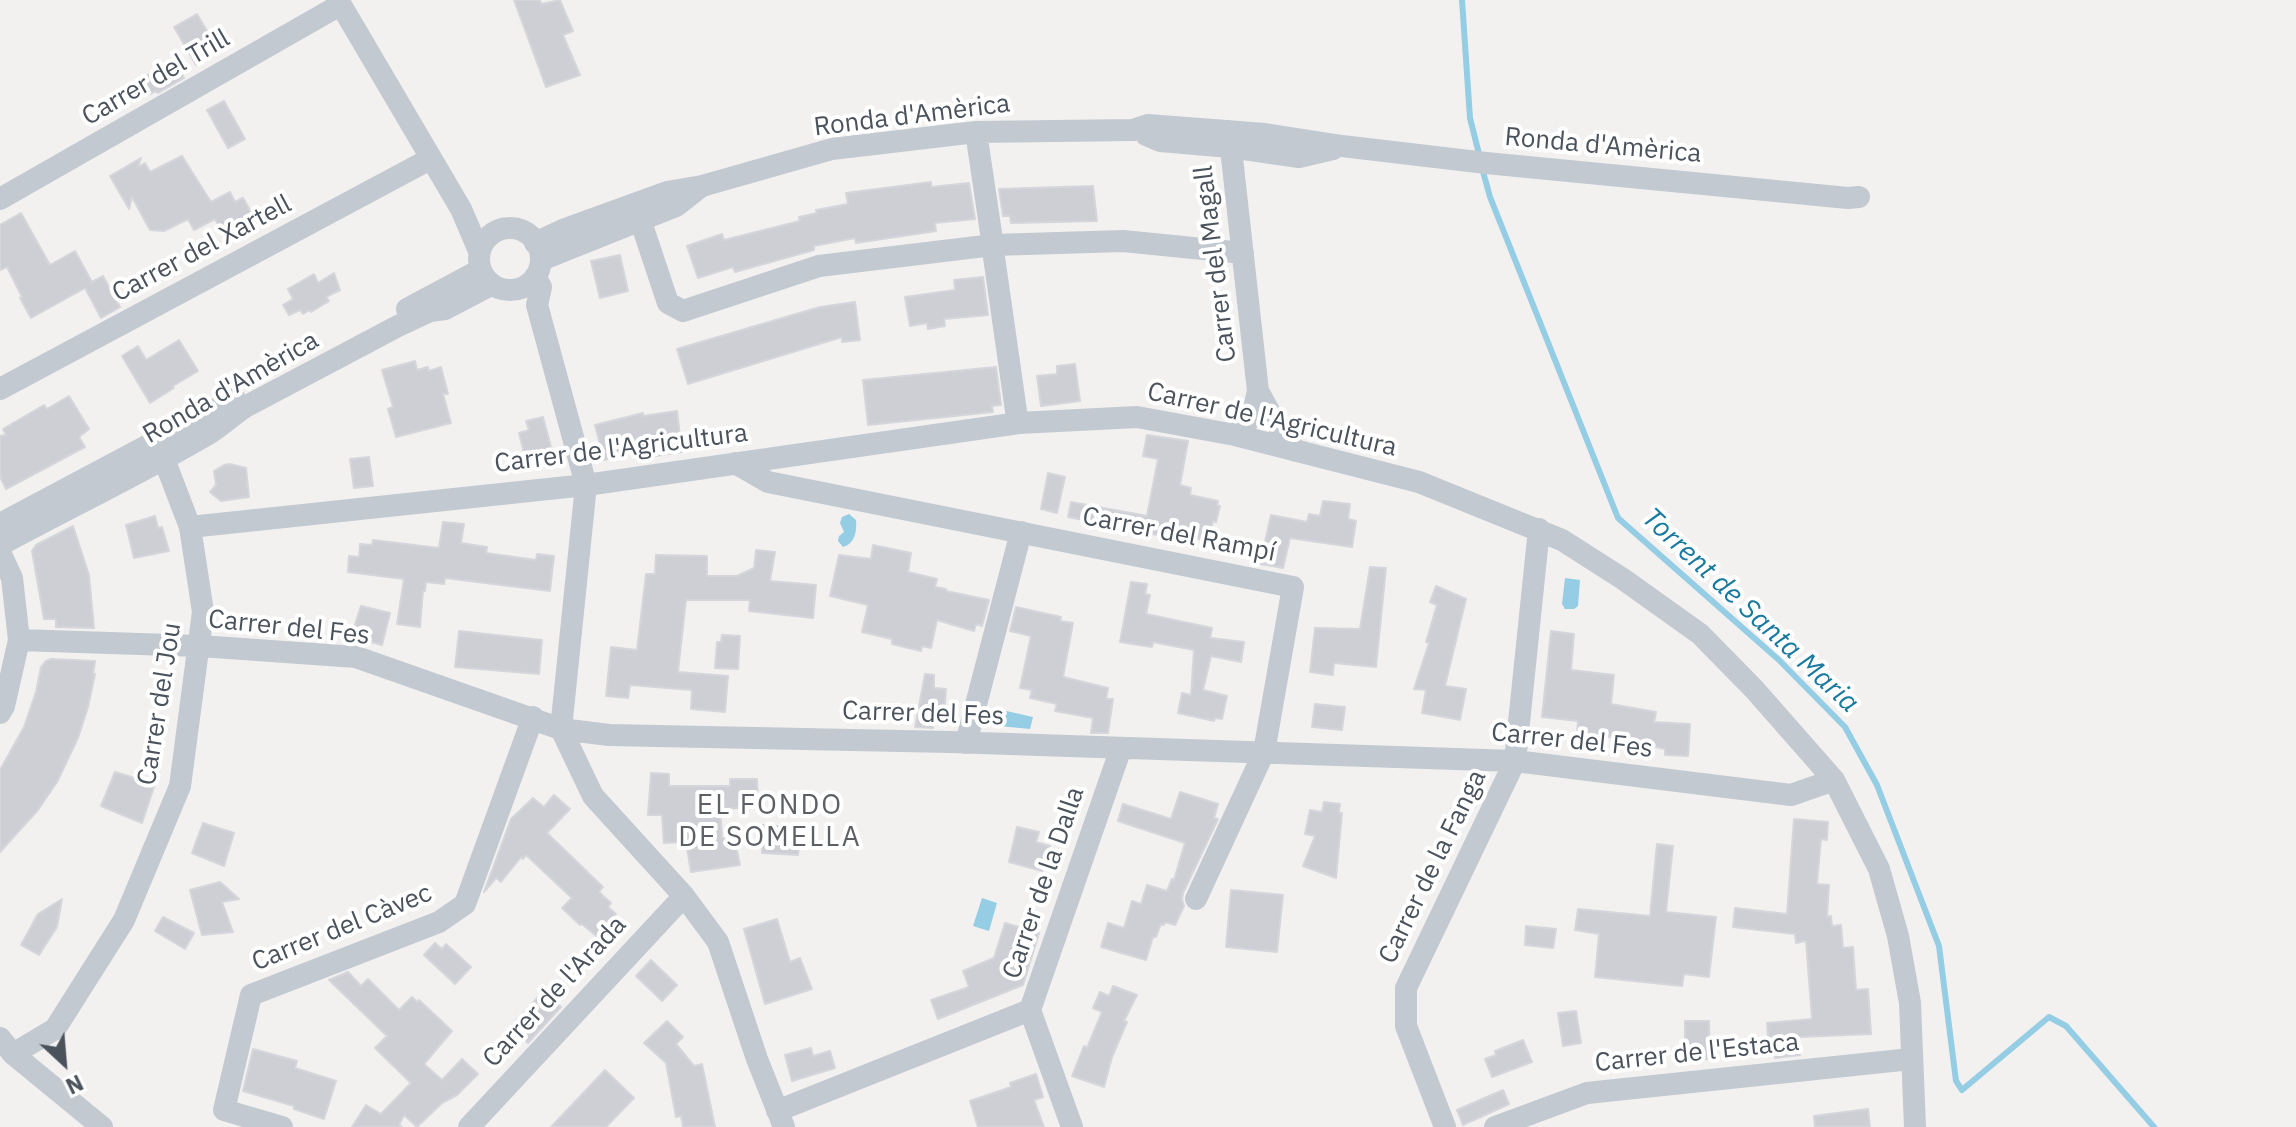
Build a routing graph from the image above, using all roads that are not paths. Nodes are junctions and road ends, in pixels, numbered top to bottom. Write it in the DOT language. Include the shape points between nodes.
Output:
graph roads {
  1 [pos="339,2"];
  2 [pos="976,132"];
  3 [pos="1230,139"];
  4 [pos="430,159"];
  5 [pos="702,186"];
  6 [pos="1859,197"];
  7 [pos="0,199"];
  8 [pos="640,219"];
  9 [pos="991,233"];
  10 [pos="1243,253"];
  11 [pos="994,257"];
  12 [pos="486,260"];
  13 [pos="534,275"];
  14 [pos="0,389"];
  15 [pos="1258,391"];
  16 [pos="1017,418"];
  17 [pos="1235,435"];
  18 [pos="1296,451"];
  19 [pos="164,459"];
  20 [pos="735,463"];
  21 [pos="586,485"];
  22 [pos="0,524"];
  23 [pos="190,527"];
  24 [pos="1539,529"];
  25 [pos="1021,532"];
  26 [pos="0,545"];
  27 [pos="0,552"];
  28 [pos="19,640"];
  29 [pos="200,646"];
  30 [pos="0,713"];
  31 [pos="533,717"];
  32 [pos="561,729"];
  33 [pos="966,743"];
  34 [pos="1121,748"];
  35 [pos="1264,752"];
  36 [pos="1515,761"];
  37 [pos="1834,780"];
  38 [pos="684,896"];
  39 [pos="1196,899"];
  40 [pos="1030,1010"];
  41 [pos="7,1046"];
  42 [pos="1911,1059"];
  43 [pos="781,1119"];
  44 [pos="102,1127"];
  45 [pos="282,1127"];
  46 [pos="469,1127"];
  47 [pos="1072,1127"];
  48 [pos="1445,1127"];
  49 [pos="1495,1127"];
  50 [pos="1915,1127"];
  1 -- 4 [label="street"];
  1 -- 7 [label="street, Carrer del Trill"];
  2 -- 3 [label="street, Ronda d'Amèrica" via="1133,130 1160,141"];
  2 -- 5 [label="street, Ronda d'Amèrica" via="832,149"];
  2 -- 9 [label="street"];
  3 -- 6 [label="street, Ronda d'Amèrica" via="1299,157 1342,146"];
  3 -- 10 [label="street, Carrer del Magall"];
  4 -- 12 [label="street" via="461,209 482,222"];
  4 -- 14 [label="street, Carrer del Xartell"];
  5 -- 8 [label="street, Ronda d'Amèrica" via="676,206"];
  5 -- 13 [label="street, Ronda d'Amèrica" via="667,192 565,229"];
  8 -- 10 [label="street" via="668,303 683,311 819,266 993,245 1123,241"];
  8 -- 13 [label="street, Ronda d'Amèrica"];
  10 -- 15 [label="street, Carrer del Magall"];
  11 -- 16 [label="street"];
  12 -- 13 [label="street" via="505,291"];
  12 -- 13 [label="street" via="512,228 522,230 533,238"];
  12 -- 19 [label="street, Ronda d'Amèrica" via="445,309 398,326 245,407"];
  12 -- 22 [label="street, Ronda d'Amèrica"];
  13 -- 21 [label="street"];
  15 -- 17 [label="street, Carrer del Magall" via="1252,417"];
  15 -- 18 [label="street, Carrer del Magall"];
  17 -- 18 [label="street, Carrer de l'Agricultura"];
  17 -- 20 [label="street, Carrer de l'Agricultura" via="1137,417 1019,423"];
  18 -- 24 [label="street, Carrer de l'Agricultura" via="1419,482"];
  19 -- 23 [label="street, Carrer del Jou"];
  19 -- 26 [label="street, Ronda d'Amèrica"];
  20 -- 21 [label="street, Carrer de l'Agricultura"];
  20 -- 25 [label="street, Carrer del Rampí" via="768,482"];
  21 -- 23 [label="street, Carrer de l'Agricultura"];
  21 -- 32 [label="street"];
  23 -- 29 [label="street, Carrer del Jou" via="203,612"];
  24 -- 36 [label="street, Carrer de la Fanga"];
  24 -- 37 [label="street, Carrer de l'Agricultura" via="1623,579 1700,634"];
  25 -- 33 [label="street"];
  25 -- 35 [label="street, Carrer del Rampí" via="1293,587"];
  27 -- 28 [label="street" via="12,578"];
  28 -- 29 [label="street, Carrer del Fes"];
  28 -- 30 [label="street"];
  29 -- 31 [label="street, Carrer del Fes" via="356,657"];
  29 -- 41 [label="street, Carrer del Jou" via="180,786 124,920 55,1029"];
  31 -- 32 [label="street, Carrer del Fes"];
  31 -- 45 [label="street, Carrer del Càvec" via="465,904 439,922 251,995 224,1110"];
  32 -- 33 [label="street, Carrer del Fes" via="609,735"];
  32 -- 38 [label="street" via="593,796"];
  33 -- 34 [label="street, Carrer del Fes"];
  34 -- 35 [label="street, Carrer del Fes"];
  34 -- 40 [label="street, Carrer de la Dalla"];
  35 -- 36 [label="street, Carrer del Fes"];
  35 -- 39 [label="street, Carrer del Rampí"];
  36 -- 37 [label="street, Carrer del Fes" via="1791,795"];
  36 -- 48 [label="street, Carrer de la Fanga" via="1406,988 1406,1026"];
  37 -- 42 [label="street, Carrer de l'Agricultura" via="1879,869 1898,936 1910,1003"];
  38 -- 43 [label="street" via="718,942"];
  38 -- 46 [label="street, Carrer de l'Arada"];
  40 -- 43 [label="street"];
  40 -- 47 [label="street, Carrer de la Dalla"];
  41 -- 44 [label="street"];
  42 -- 49 [label="street, Carrer de l'Estaca" via="1587,1093"];
  42 -- 50 [label="street, Carrer de l'Agricultura"];
}
